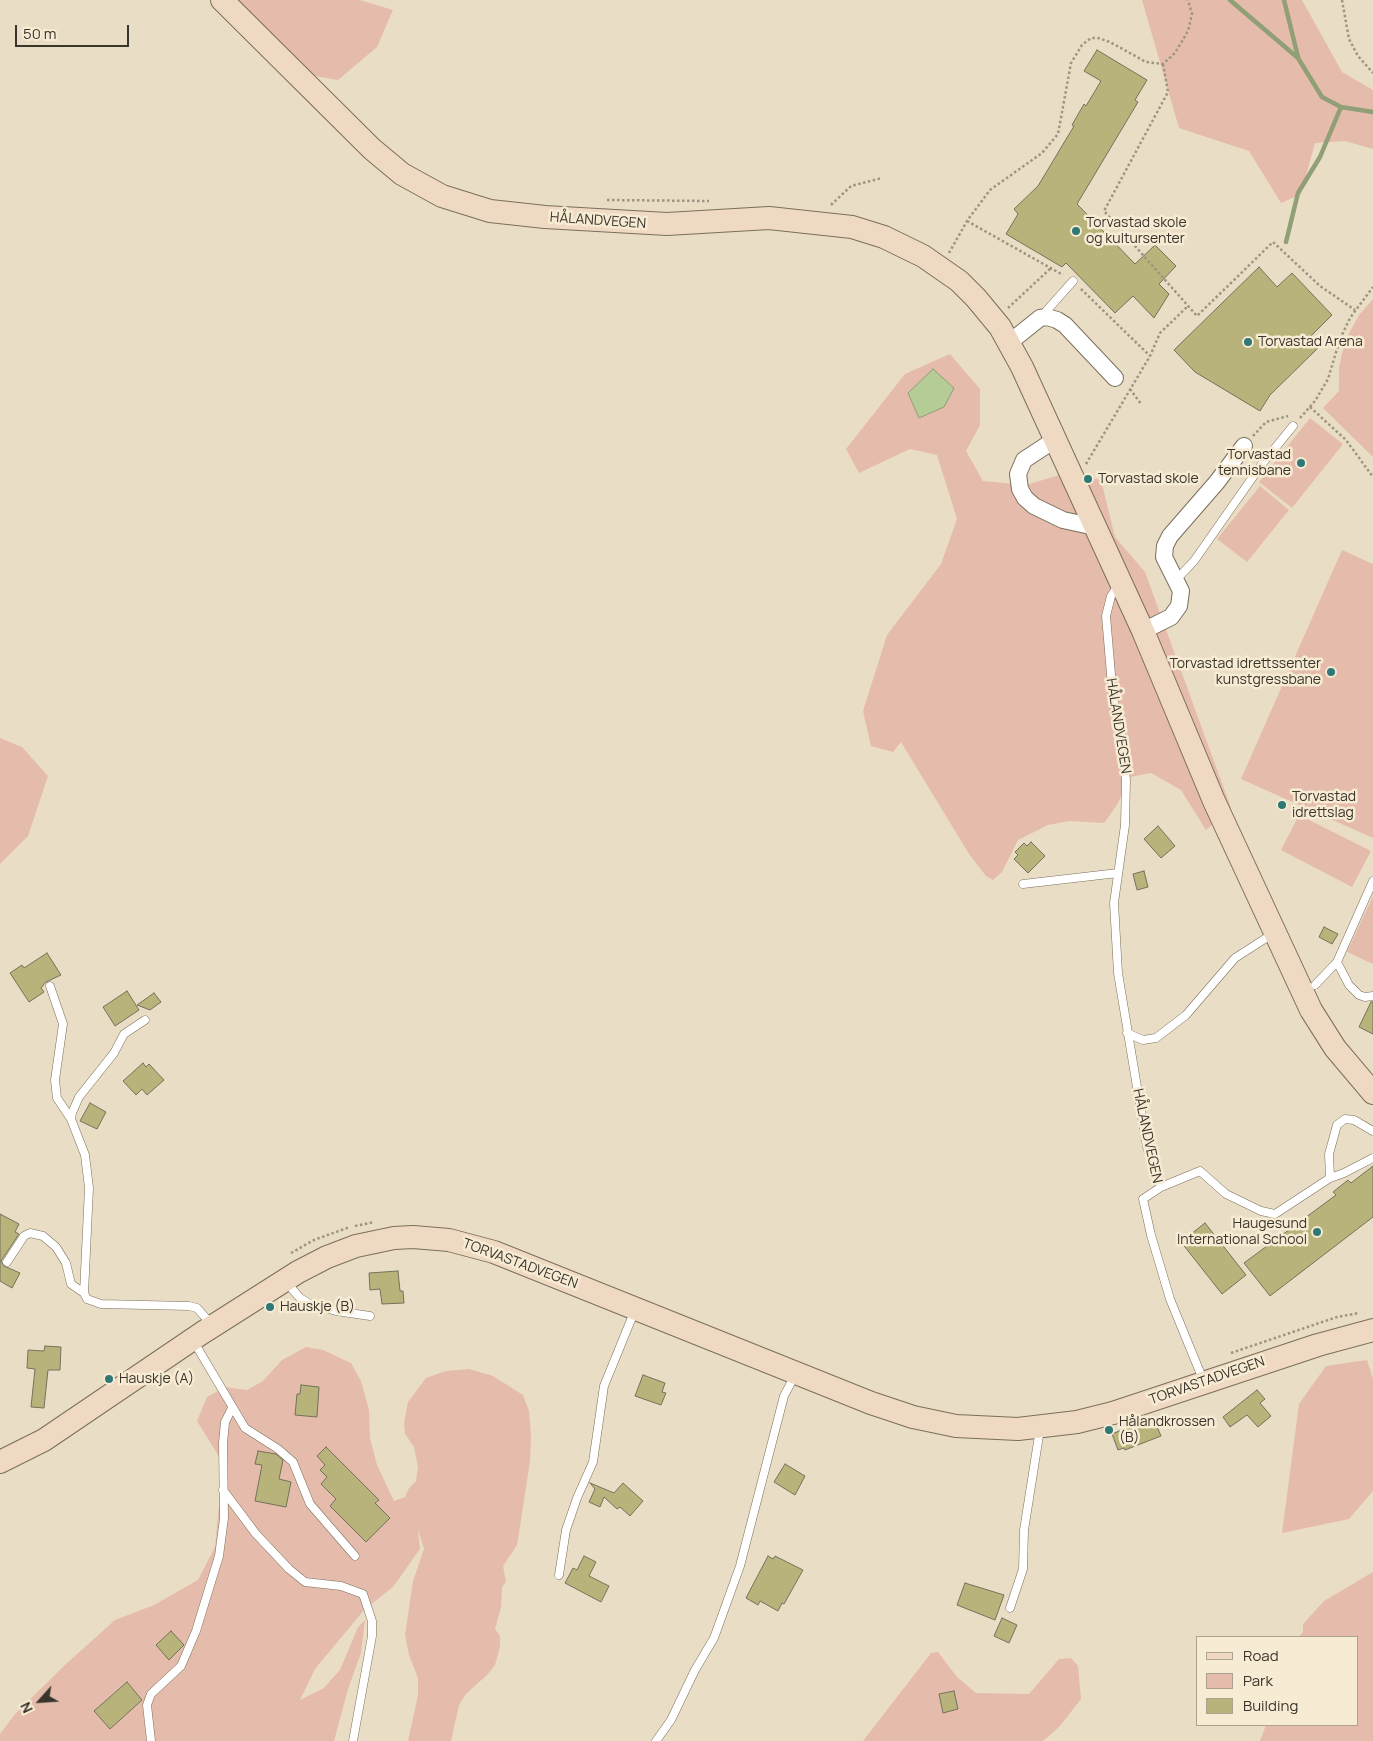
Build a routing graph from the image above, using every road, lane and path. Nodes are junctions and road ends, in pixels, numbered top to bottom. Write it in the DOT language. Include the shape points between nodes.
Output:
graph roads {
  1 [pos="222,0"];
  2 [pos="1188,0"];
  3 [pos="1342,0"];
  4 [pos="1163,64"];
  5 [pos="1373,73"];
  6 [pos="882,178"];
  7 [pos="605,200"];
  8 [pos="714,201"];
  9 [pos="822,204"];
  10 [pos="831,205"];
  11 [pos="836,205"];
  12 [pos="967,221"];
  13 [pos="942,252"];
  14 [pos="1051,268"];
  15 [pos="1073,281"];
  16 [pos="1373,287"];
  17 [pos="1188,305"];
  18 [pos="1355,310"];
  19 [pos="1040,318"];
  20 [pos="1015,338"];
  21 [pos="1150,356"];
  22 [pos="1115,378"];
  23 [pos="1130,389"];
  24 [pos="1142,404"];
  25 [pos="1310,407"];
  26 [pos="1302,415"];
  27 [pos="1293,426"];
  28 [pos="1056,439"];
  29 [pos="1244,446"];
  30 [pos="1082,458"];
  31 [pos="1373,476"];
  32 [pos="1095,527"];
  33 [pos="1176,580"];
  34 [pos="1121,583"];
  35 [pos="1143,631"];
  36 [pos="1118,873"];
  37 [pos="1373,881"];
  38 [pos="1023,884"];
  39 [pos="1274,933"];
  40 [pos="1337,962"];
  41 [pos="1315,985"];
  42 [pos="50,986"];
  43 [pos="1373,996"];
  44 [pos="145,1020"];
  45 [pos="1128,1033"];
  46 [pos="1373,1093"];
  47 [pos="71,1119"];
  48 [pos="1373,1131"];
  49 [pos="1373,1158"];
  50 [pos="1330,1178"];
  51 [pos="1161,1187"];
  52 [pos="7,1262"];
  53 [pos="284,1280"];
  54 [pos="84,1293"];
  55 [pos="636,1308"];
  56 [pos="370,1316"];
  57 [pos="213,1326"];
  58 [pos="1373,1330"];
  59 [pos="193,1340"];
  60 [pos="796,1373"];
  61 [pos="1204,1382"];
  62 [pos="232,1408"];
  63 [pos="1040,1427"];
  64 [pos="0,1462"];
  65 [pos="223,1490"];
  66 [pos="355,1556"];
  67 [pos="559,1575"];
  68 [pos="1010,1608"];
  69 [pos="151,1741"];
  70 [pos="353,1741"];
  71 [pos="656,1741"];
  1 -- 20 [label="main road, HÅLANDVEGEN" via="378,156 408,178 442,196 490,211 546,217 658,224 769,218 852,227 902,244 941,268"];
  2 -- 4 [label="path" via="1192,14 1188,31 1176,52"];
  3 -- 5 [label="path" via="1349,39"];
  4 -- 12 [label="path" via="1146,62 1098,38 1087,41 1071,63 1061,123 1052,143 990,190"];
  4 -- 17 [label="path" via="1168,92 1104,211"];
  6 -- 10 [label="path" via="850,186"];
  7 -- 8 [label="path"];
  9 -- 10 [label="path"];
  10 -- 11 [label="path"];
  12 -- 13 [label="path" via="947,255"];
  12 -- 14 [label="path"];
  14 -- 15 [label="path"];
  14 -- 20 [label="path" via="1005,311"];
  15 -- 19 [label="lane"];
  15 -- 21 [label="path"];
  16 -- 18 [label="path"];
  17 -- 18 [label="path" via="1197,316 1273,242 1320,286"];
  17 -- 21 [label="path" via="1160,333"];
  18 -- 25 [label="path" via="1340,339 1328,379"];
  19 -- 20 [label="street"];
  19 -- 22 [label="street" via="1047,317 1065,325"];
  20 -- 28 [label="main road, HÅLANDVEGEN"];
  21 -- 23 [label="path"];
  23 -- 24 [label="path"];
  23 -- 30 [label="path" via="1085,465"];
  25 -- 26 [label="path"];
  25 -- 31 [label="path" via="1346,440"];
  26 -- 27 [label="path"];
  26 -- 29 [label="path" via="1266,422"];
  27 -- 33 [label="lane" via="1262,464 1194,561"];
  28 -- 32 [label="main road, HÅLANDVEGEN"];
  28 -- 32 [label="street" via="1024,460 1018,474 1020,489 1034,506 1070,522"];
  29 -- 33 [label="street" via="1167,541 1164,552 1166,564"];
  32 -- 34 [label="main road, HÅLANDVEGEN"];
  33 -- 35 [label="street" via="1182,599 1176,611 1171,617"];
  34 -- 35 [label="main road, HÅLANDVEGEN"];
  34 -- 36 [label="lane, HÅLANDVEGEN" via="1111,596 1106,616 1113,698 1126,780 1125,825"];
  35 -- 39 [label="main road, HÅLANDVEGEN" via="1214,801"];
  36 -- 38 [label="lane"];
  36 -- 45 [label="lane, HÅLANDVEGEN" via="1114,903 1115,947"];
  37 -- 40 [label="lane"];
  39 -- 45 [label="lane" via="1235,958 1186,1015 1156,1038 1143,1040"];
  39 -- 46 [label="main road, HÅLANDVEGEN" via="1324,1033"];
  40 -- 41 [label="lane"];
  40 -- 43 [label="lane" via="1354,990 1365,997"];
  42 -- 47 [label="lane" via="63,1024 55,1080 57,1098"];
  44 -- 47 [label="lane" via="124,1034 114,1053 79,1098"];
  45 -- 51 [label="lane, HÅLANDVEGEN" via="1147,1147"];
  47 -- 54 [label="lane" via="85,1155 89,1188"];
  48 -- 50 [label="lane" via="1354,1120 1345,1119 1337,1125 1329,1154"];
  49 -- 50 [label="lane"];
  50 -- 51 [label="lane" via="1275,1214 1261,1211 1226,1194 1200,1171"];
  51 -- 61 [label="lane, HÅLANDVEGEN" via="1143,1199 1170,1299"];
  52 -- 54 [label="lane" via="24,1236 30,1232 43,1236 56,1247 66,1263 71,1284"];
  53 -- 55 [label="main road, TORVASTADVEGEN" via="356,1246 394,1238 431,1238 494,1252"];
  53 -- 56 [label="lane" via="310,1304"];
  53 -- 57 [label="main road, TORVASTADVEGEN"];
  54 -- 57 [label="lane" via="87,1299 102,1304 198,1308"];
  55 -- 60 [label="main road, TORVASTADVEGEN"];
  55 -- 67 [label="lane" via="604,1386 593,1462 566,1530"];
  57 -- 59 [label="main road, TORVASTADVEGEN"];
  58 -- 61 [label="main road, TORVASTADVEGEN" via="1318,1344"];
  59 -- 62 [label="lane"];
  59 -- 64 [label="main road, TORVASTADVEGEN" via="44,1440"];
  60 -- 63 [label="main road, TORVASTADVEGEN" via="871,1403 936,1422 992,1429"];
  60 -- 71 [label="lane" via="784,1396 740,1566 714,1638 671,1720"];
  61 -- 63 [label="main road, TORVASTADVEGEN" via="1113,1413"];
  62 -- 65 [label="lane" via="225,1429"];
  62 -- 66 [label="lane" via="245,1428 293,1462 310,1504"];
  63 -- 68 [label="lane" via="1024,1530 1023,1569"];
  65 -- 69 [label="lane" via="224,1518 219,1556 196,1631 181,1666 151,1694 147,1705"];
  65 -- 70 [label="lane" via="256,1534 288,1569 305,1582 340,1586 362,1594 372,1621 372,1636"];
}
